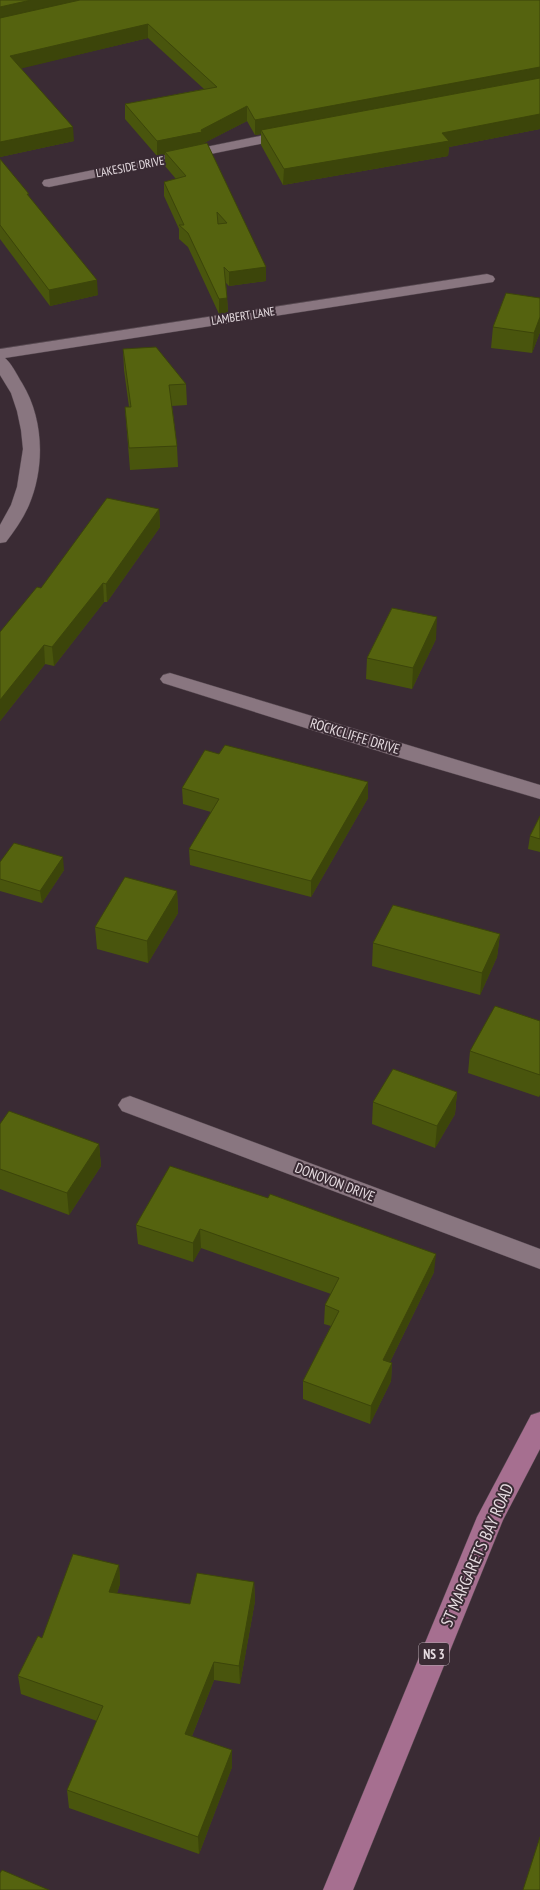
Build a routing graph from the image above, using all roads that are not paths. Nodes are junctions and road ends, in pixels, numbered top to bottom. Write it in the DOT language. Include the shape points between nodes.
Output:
graph roads {
  1 [pos="304,131"];
  2 [pos="49,183"];
  3 [pos="487,279"];
  4 [pos="0,354"];
  5 [pos="0,362"];
  6 [pos="0,538"];
  7 [pos="170,679"];
  8 [pos="540,792"];
  9 [pos="130,1105"];
  10 [pos="540,1260"];
  11 [pos="540,1423"];
  12 [pos="338,1890"];
  1 -- 2 [label="street, LAKESIDE DRIVE"];
  3 -- 4 [label="street, LAMBERT LANE"];
  5 -- 6 [label="street" via="19,393 27,415 32,461 27,485"];
  7 -- 8 [label="street, ROCKCLIFFE DRIVE"];
  9 -- 10 [label="street, DONOVON DRIVE"];
  11 -- 12 [label="main road, ST MARGARETS BAY ROAD / NS 3" via="491,1516"];
}
